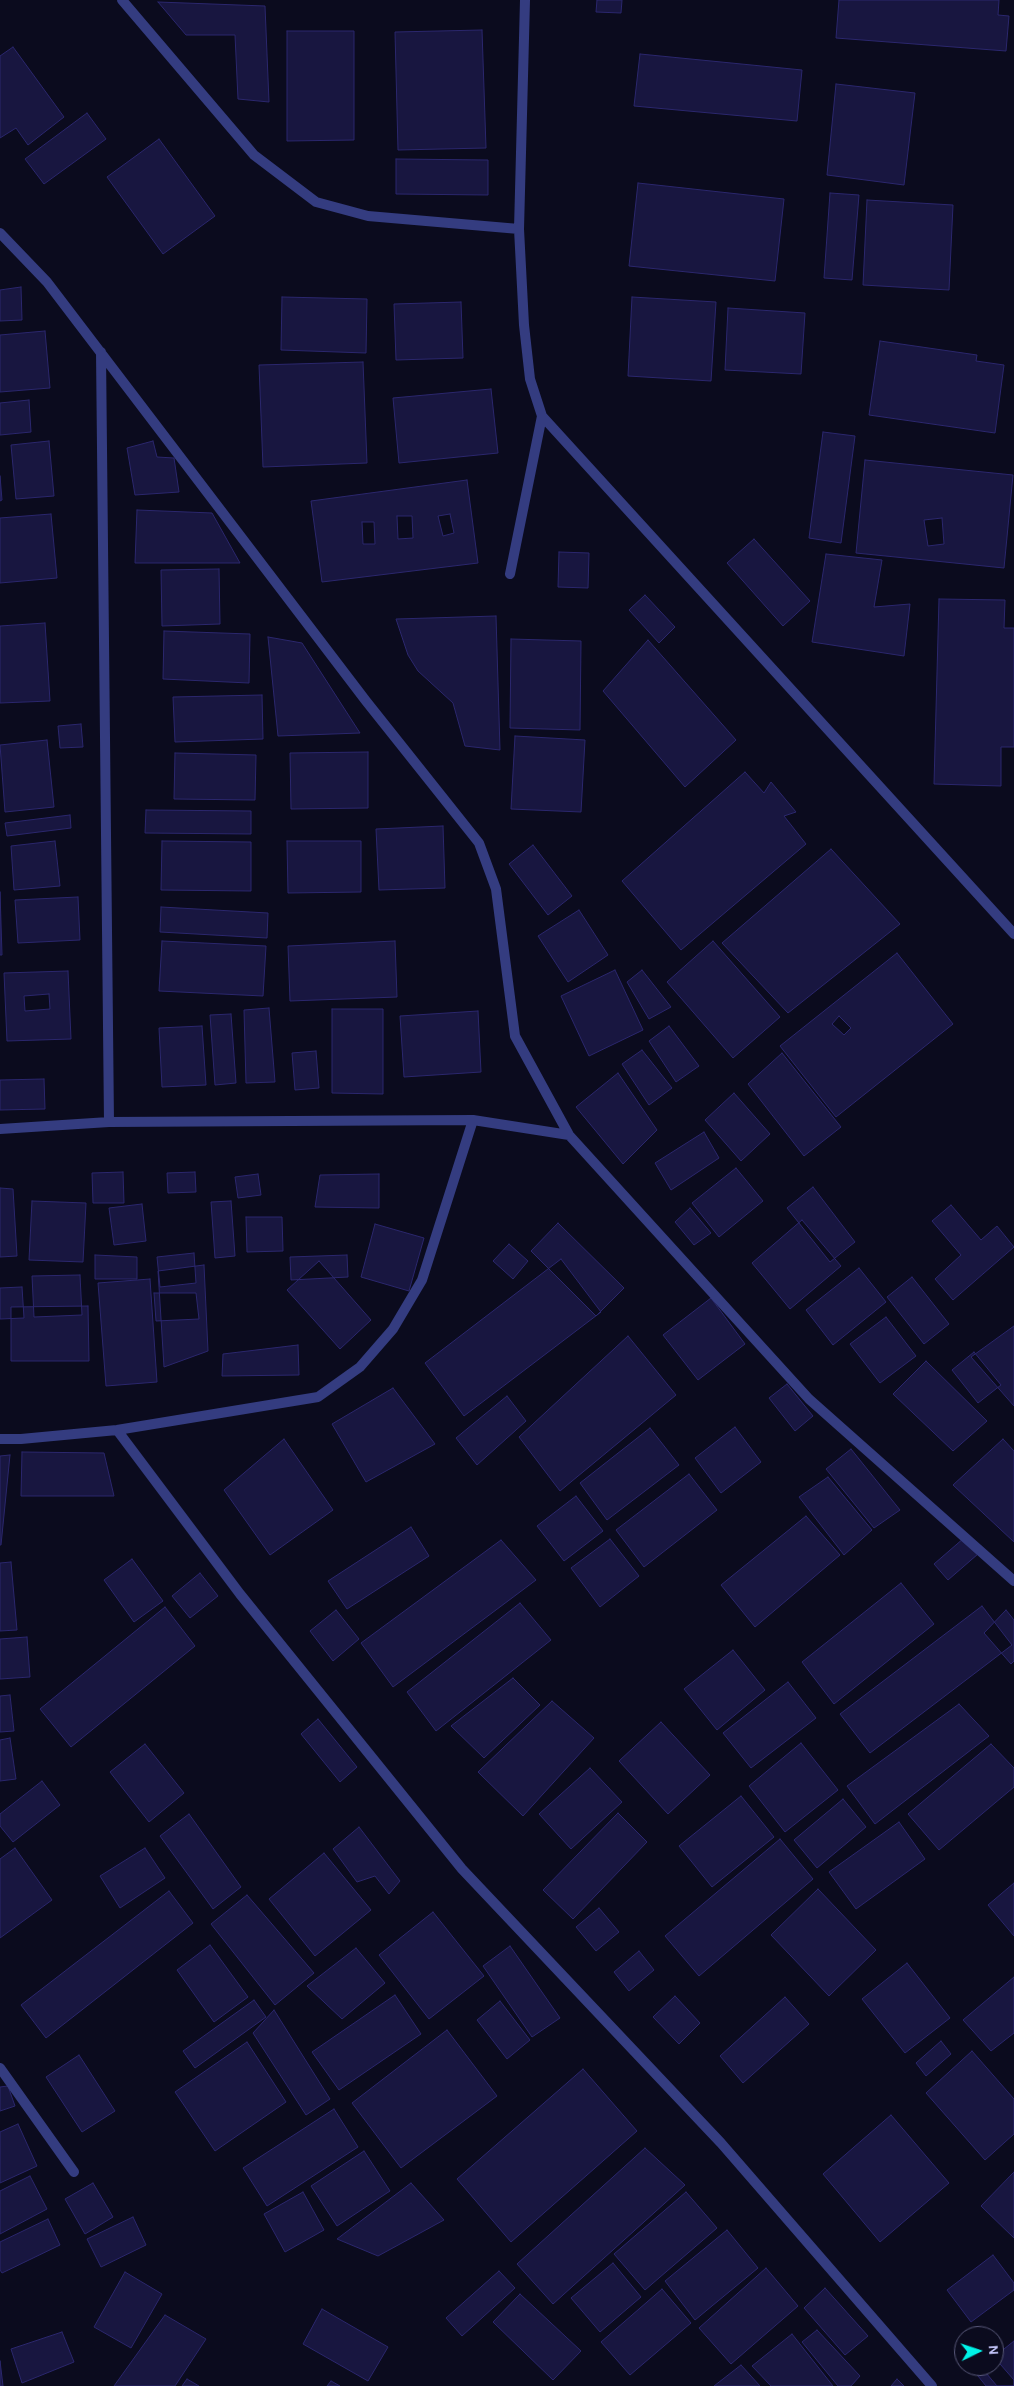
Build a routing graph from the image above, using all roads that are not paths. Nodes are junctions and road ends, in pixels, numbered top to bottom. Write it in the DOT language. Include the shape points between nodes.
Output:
graph roads {
  1 [pos="122,0"];
  2 [pos="525,0"];
  3 [pos="519,229"];
  4 [pos="0,233"];
  5 [pos="101,352"];
  6 [pos="542,416"];
  7 [pos="510,574"];
  8 [pos="1014,934"];
  9 [pos="473,1120"];
  10 [pos="109,1122"];
  11 [pos="0,1129"];
  12 [pos="569,1135"];
  13 [pos="117,1430"];
  14 [pos="0,1439"];
  15 [pos="1014,1581"];
  16 [pos="0,2068"];
  17 [pos="74,2172"];
  18 [pos="932,2386"];
  1 -- 3 [label="street" via="254,155 316,202 368,216"];
  2 -- 3 [label="street"];
  3 -- 6 [label="street" via="530,379"];
  4 -- 5 [label="street" via="47,282"];
  5 -- 10 [label="street"];
  5 -- 12 [label="street" via="366,701 479,843 496,889 515,1036"];
  6 -- 7 [label="street"];
  6 -- 8 [label="street"];
  9 -- 10 [label="street"];
  9 -- 12 [label="street"];
  9 -- 13 [label="street" via="422,1280 393,1329 360,1367 318,1397"];
  10 -- 11 [label="street"];
  12 -- 15 [label="street" via="809,1399"];
  13 -- 14 [label="street"];
  13 -- 18 [label="street" via="240,1594 462,1869 721,2143"];
  16 -- 17 [label="street"];
}
